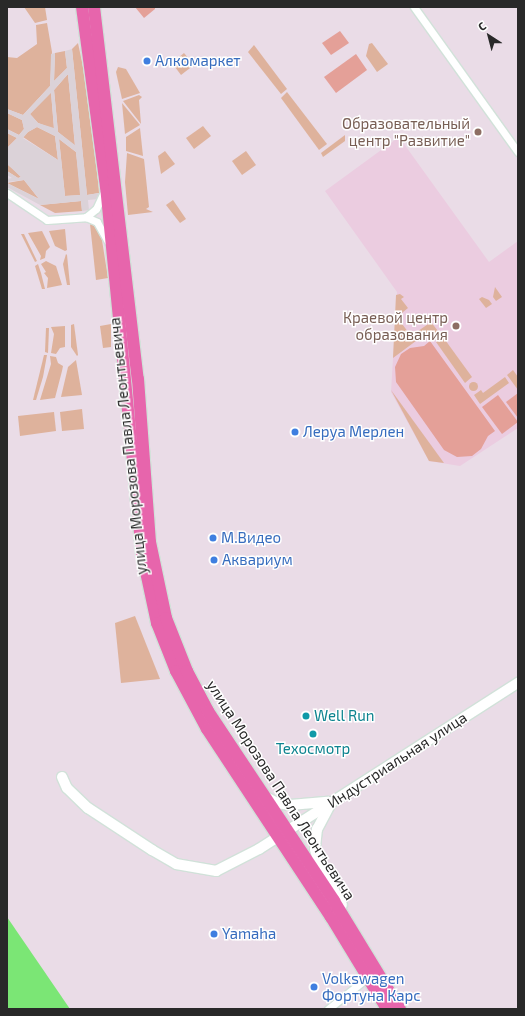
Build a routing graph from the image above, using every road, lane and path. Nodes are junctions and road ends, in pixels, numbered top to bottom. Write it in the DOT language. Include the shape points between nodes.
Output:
graph roads {
  1 [pos="82,7"];
  2 [pos="94,7"];
  3 [pos="414,7"];
  4 [pos="518,152"];
  5 [pos="106,186"];
  6 [pos="7,193"];
  7 [pos="86,217"];
  8 [pos="112,250"];
  9 [pos="518,683"];
  10 [pos="248,774"];
  11 [pos="62,777"];
  12 [pos="332,802"];
  13 [pos="281,834"];
  14 [pos="353,931"];
  15 [pos="368,977"];
  16 [pos="328,1009"];
  17 [pos="387,1009"];
  18 [pos="400,1009"];
  1 -- 5 [label="main road, улица Морозова Павла Леонтьевича"];
  2 -- 10 [label="main road, улица Морозова Павла Леонтьевича" via="138,379 150,542 159,590 166,618 187,671 208,711"];
  3 -- 4 [label="street"];
  5 -- 7 [label="street" via="96,209"];
  5 -- 8 [label="main road, улица Морозова Павла Леонтьевича"];
  6 -- 7 [label="street" via="47,220"];
  7 -- 8 [label="street" via="97,222"];
  8 -- 13 [label="main road, улица Морозова Павла Леонтьевича" via="142,553 157,623 195,709"];
  9 -- 12 [label="main road, Индустриальная улица"];
  10 -- 12 [label="main road" via="263,796 277,803 302,806"];
  10 -- 13 [label="main road, улица Морозова Павла Леонтьевича" via="270,808"];
  11 -- 13 [label="main road, Индустриальная улица" via="67,788 88,808 152,850 188,867 216,871"];
  12 -- 13 [label="main road, Индустриальная улица"];
  12 -- 14 [label="main road" via="317,829 315,849"];
  13 -- 14 [label="main road, улица Морозова Павла Леонтьевича"];
  13 -- 15 [label="main road, улица Морозова Павла Леонтьевича"];
  14 -- 18 [label="main road, улица Морозова Павла Леонтьевича"];
  15 -- 16 [label="street"];
  15 -- 17 [label="main road, улица Морозова Павла Леонтьевича"];
}
